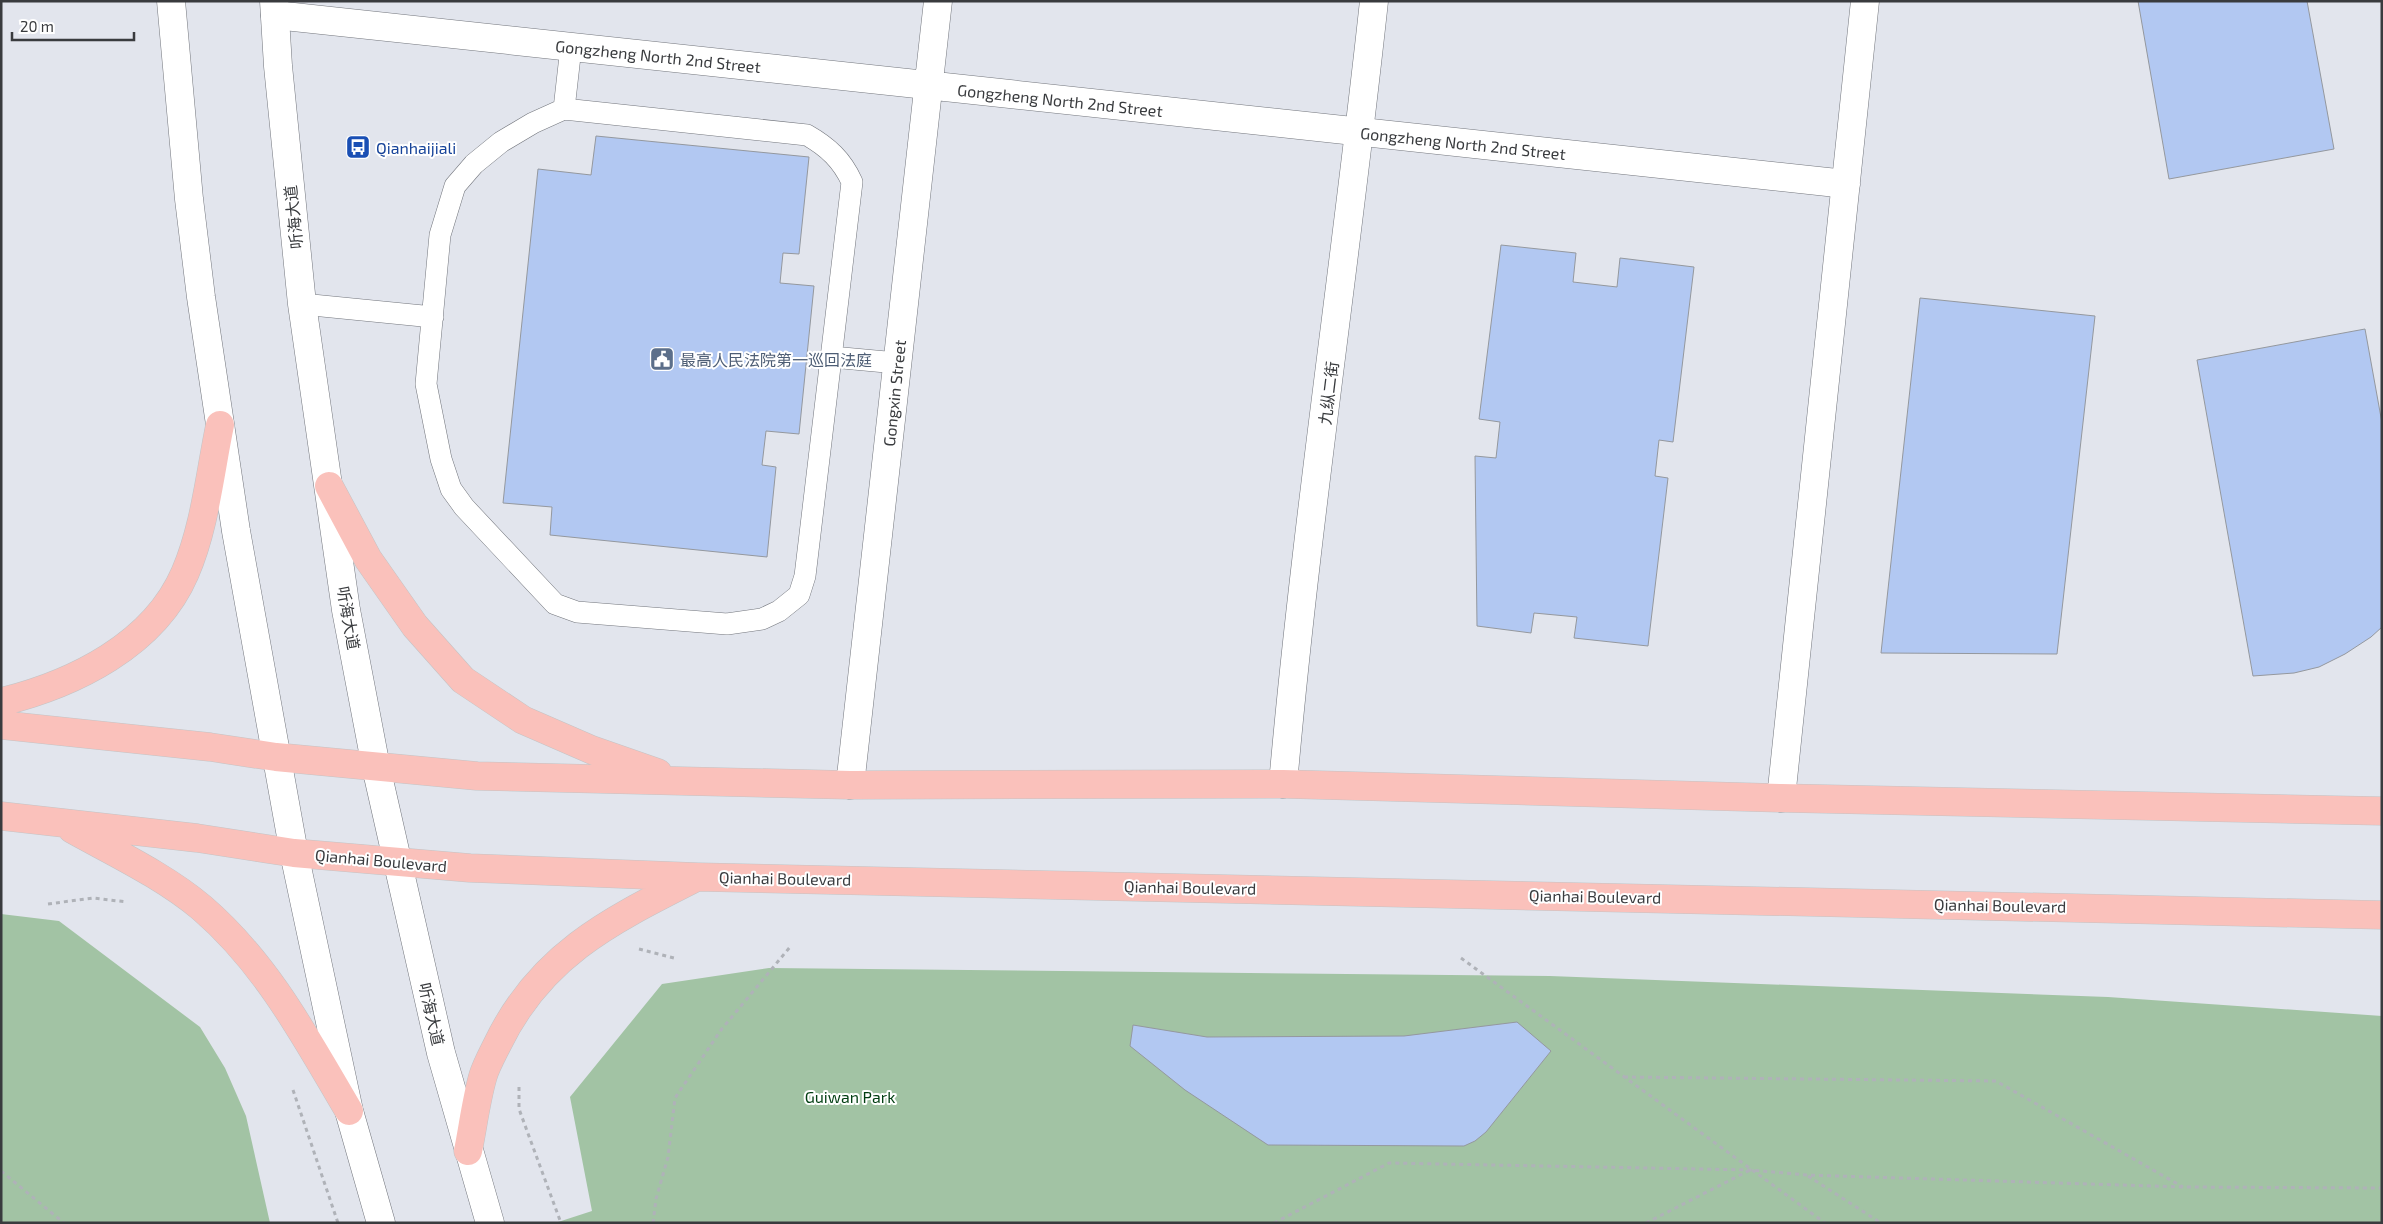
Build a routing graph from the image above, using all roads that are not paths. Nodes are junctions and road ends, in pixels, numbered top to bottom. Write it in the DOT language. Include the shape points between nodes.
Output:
graph roads {
  1 [pos="171,1"];
  2 [pos="938,1"];
  3 [pos="1374,1"];
  4 [pos="1865,1"];
  5 [pos="275,8"];
  6 [pos="571,47"];
  7 [pos="929,86"];
  8 [pos="564,109"];
  9 [pos="1360,132"];
  10 [pos="1846,184"];
  11 [pos="302,304"];
  12 [pos="433,317"];
  13 [pos="832,357"];
  14 [pos="897,363"];
  15 [pos="220,425"];
  16 [pos="330,486"];
  17 [pos="1,702"];
  18 [pos="1,725"];
  19 [pos="276,757"];
  20 [pos="376,767"];
  21 [pos="685,782"];
  22 [pos="1283,784"];
  23 [pos="850,785"];
  24 [pos="1781,798"];
  25 [pos="2382,812"];
  26 [pos="1,816"];
  27 [pos="60,822"];
  28 [pos="294,853"];
  29 [pos="397,861"];
  30 [pos="698,876"];
  31 [pos="2382,915"];
  32 [pos="349,1111"];
  33 [pos="468,1151"];
  34 [pos="381,1223"];
  35 [pos="490,1223"];
  1 -- 15 [label="street" via="189,199"];
  2 -- 7 [label="street, Gongxin Street"];
  3 -- 9 [label="street, 九纵二街"];
  4 -- 10 [label="street"];
  5 -- 6 [label="street, Gongzheng North 2nd Street"];
  5 -- 11 [label="street, 听海大道"];
  6 -- 7 [label="street, Gongzheng North 2nd Street"];
  6 -- 8 [label="lane"];
  7 -- 9 [label="street, Gongzheng North 2nd Street"];
  7 -- 14 [label="street, Gongxin Street"];
  8 -- 12 [label="lane" via="501,142 474,164 455,186 440,235"];
  8 -- 13 [label="lane" via="807,135 826,146 846,167 852,182"];
  9 -- 10 [label="street, Gongzheng North 2nd Street"];
  9 -- 22 [label="street, 九纵二街"];
  10 -- 24 [label="street"];
  11 -- 12 [label="lane"];
  11 -- 16 [label="street, 听海大道"];
  12 -- 13 [label="lane" via="426,384 441,459 451,489 555,604 577,612 727,624 762,619 780,611 799,595 805,576"];
  13 -- 14 [label="lane"];
  14 -- 23 [label="street, Gongxin Street"];
  15 -- 17 [label="main road" via="200,527 186,572 172,599 151,625 120,651 26,696"];
  15 -- 19 [label="street"];
  16 -- 20 [label="street, 听海大道" via="346,610"];
  16 -- 21 [label="main road" via="379,574 415,626 463,680 523,720 592,750"];
  18 -- 19 [label="main road"];
  19 -- 20 [label="main road"];
  19 -- 28 [label="street"];
  20 -- 21 [label="main road" via="477,776"];
  20 -- 29 [label="street, 听海大道"];
  21 -- 23 [label="main road"];
  22 -- 23 [label="main road"];
  22 -- 24 [label="main road"];
  24 -- 25 [label="main road"];
  26 -- 27 [label="main road, Qianhai Boulevard"];
  27 -- 28 [label="main road, Qianhai Boulevard"];
  27 -- 32 [label="main road" via="155,876 200,907 244,947 278,994"];
  28 -- 29 [label="main road, Qianhai Boulevard"];
  28 -- 32 [label="street"];
  29 -- 30 [label="main road, Qianhai Boulevard" via="470,868"];
  29 -- 33 [label="street, 听海大道" via="441,1053"];
  30 -- 31 [label="main road, Qianhai Boulevard"];
  30 -- 33 [label="main road" via="610,923 573,947 537,982 506,1027 483,1076"];
  32 -- 34 [label="street"];
  33 -- 35 [label="street, 听海大道"];
}
